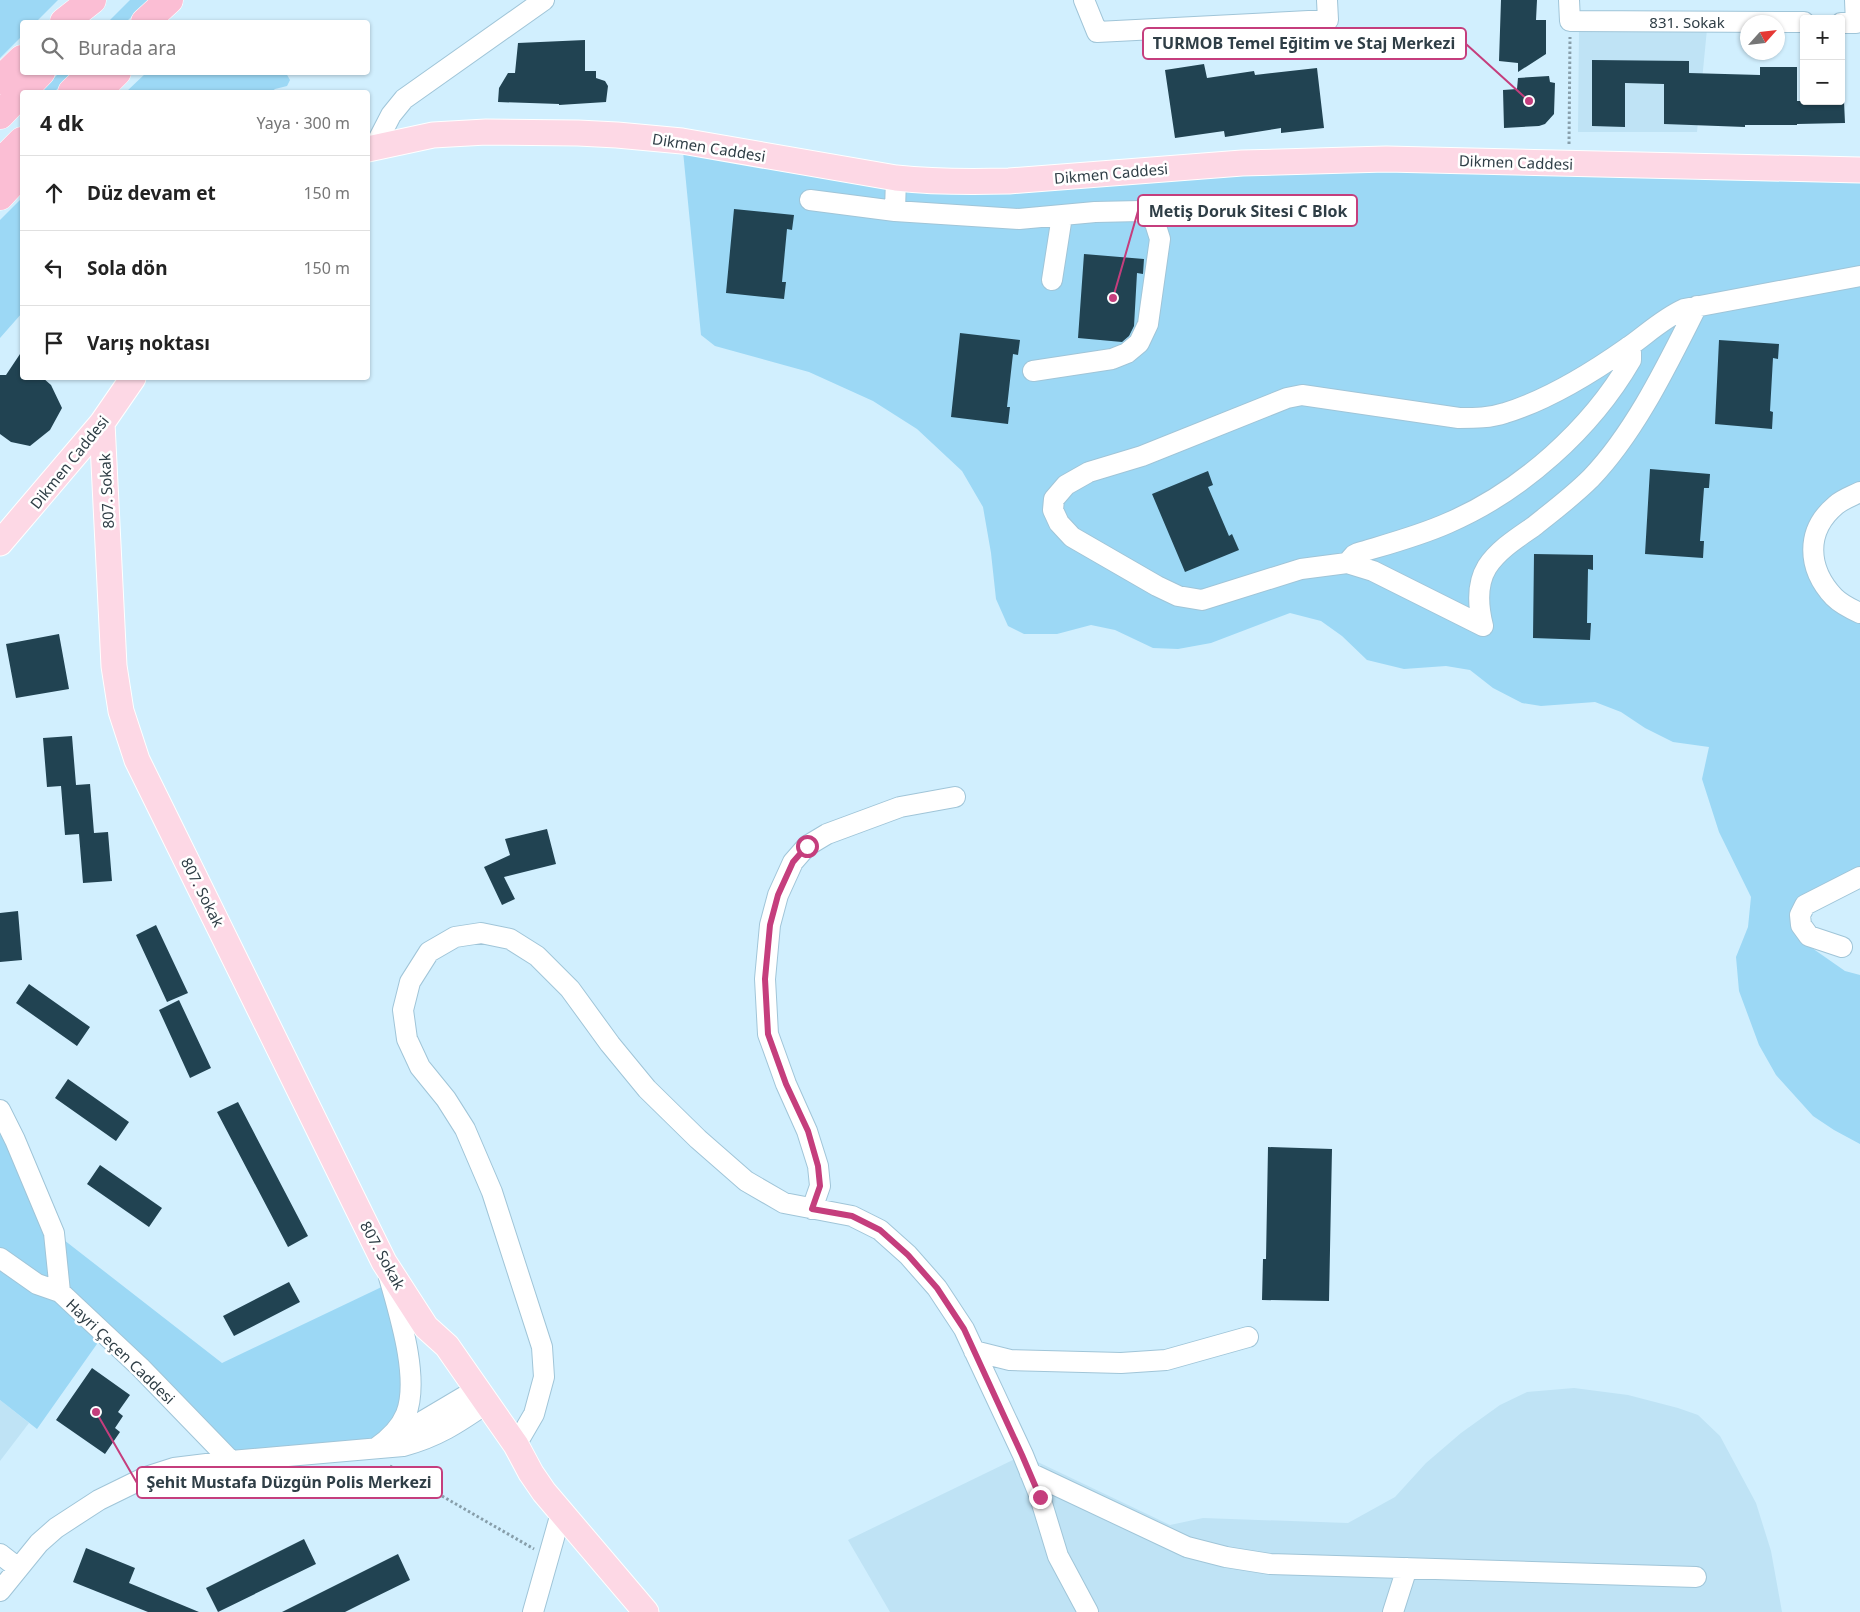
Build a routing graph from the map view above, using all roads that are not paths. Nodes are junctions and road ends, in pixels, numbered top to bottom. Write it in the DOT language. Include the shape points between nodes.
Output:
graph roads {
  1 [pos="92,0"];
  2 [pos="110,0"];
  3 [pos="544,0"];
  4 [pos="1084,0"];
  5 [pos="1327,0"];
  6 [pos="1569,0"];
  7 [pos="1855,0"];
  8 [pos="67,20"];
  9 [pos="91,20"];
  10 [pos="1800,22"];
  11 [pos="1849,23"];
  12 [pos="20,61"];
  13 [pos="38,75"];
  14 [pos="90,75"];
  15 [pos="114,75"];
  16 [pos="0,80"];
  17 [pos="24,90"];
  18 [pos="74,90"];
  19 [pos="99,90"];
  20 [pos="20,94"];
  21 [pos="0,115"];
  22 [pos="20,143"];
  23 [pos="371,148"];
  24 [pos="0,163"];
  25 [pos="1860,170"];
  26 [pos="20,174"];
  27 [pos="896,178"];
  28 [pos="0,196"];
  29 [pos="810,200"];
  30 [pos="896,211"];
  31 [pos="1062,216"];
  32 [pos="1860,276"];
  33 [pos="1052,280"];
  34 [pos="1697,306"];
  35 [pos="1628,347"];
  36 [pos="1033,371"];
  37 [pos="132,380"];
  38 [pos="102,423"];
  39 [pos="1860,492"];
  40 [pos="0,543"];
  41 [pos="1347,563"];
  42 [pos="1860,613"];
  43 [pos="954,797"];
  44 [pos="1860,878"];
  45 [pos="1842,947"];
  46 [pos="0,1110"];
  47 [pos="812,1209"];
  48 [pos="0,1258"];
  49 [pos="384,1262"];
  50 [pos="60,1292"];
  51 [pos="1248,1337"];
  52 [pos="974,1351"];
  53 [pos="475,1400"];
  54 [pos="516,1445"];
  55 [pos="369,1449"];
  56 [pos="231,1461"];
  57 [pos="531,1473"];
  58 [pos="1030,1473"];
  59 [pos="561,1513"];
  60 [pos="0,1554"];
  61 [pos="18,1568"];
  62 [pos="1406,1568"];
  63 [pos="1696,1577"];
  64 [pos="0,1591"];
  65 [pos="639,1609"];
  66 [pos="532,1612"];
  67 [pos="1088,1612"];
  68 [pos="1393,1612"];
  1 -- 8 [label="highway"];
  2 -- 9 [label="highway"];
  3 -- 23 [label="street" via="404,99 390,115"];
  4 -- 5 [label="street" via="1096,32 1328,20"];
  6 -- 10 [label="street, 831. Sokak" via="1570,29"];
  7 -- 11 [label="street"];
  12 -- 16 [label="highway"];
  13 -- 17 [label="highway"];
  14 -- 18 [label="highway"];
  15 -- 19 [label="highway"];
  20 -- 21 [label="highway"];
  22 -- 24 [label="highway"];
  23 -- 27 [label="main road, Dikmen Caddesi" via="432,135 578,132 682,141"];
  25 -- 27 [label="main road, Dikmen Caddesi" via="1413,159 1242,163 1009,182"];
  26 -- 28 [label="highway"];
  27 -- 30 [label="street"];
  29 -- 30 [label="street"];
  30 -- 31 [label="street" via="1019,220"];
  31 -- 33 [label="street"];
  31 -- 36 [label="street" via="1141,211 1155,223 1160,239 1148,324 1139,343 1120,356"];
  32 -- 34 [label="street"];
  34 -- 35 [label="street" via="1664,319"];
  34 -- 41 [label="street" via="1652,392 1610,455 1570,499 1491,561 1480,588 1483,626 1373,571"];
  35 -- 41 [label="street" via="1630,360 1601,406 1572,437 1518,483 1450,522 1358,553"];
  35 -- 41 [label="street" via="1579,379 1504,414 1459,418 1314,396 1287,398 1142,456 1089,472 1066,485 1054,499 1053,510 1072,537 1178,596 1202,600 1301,569"];
  37 -- 38 [label="main road, Dikmen Caddesi"];
  38 -- 40 [label="main road, Dikmen Caddesi"];
  38 -- 49 [label="main road, 807. Sokak" via="114,666 121,711 137,760"];
  39 -- 42 [label="street" via="1836,504 1820,524 1812,543 1814,562 1821,580 1834,597"];
  43 -- 47 [label="street" via="900,807 827,834 807,846 793,862 778,895 770,925 765,979 768,1034 808,1131 818,1166 820,1186"];
  44 -- 45 [label="street" via="1805,905 1800,915 1801,925 1809,936"];
  46 -- 50 [label="street" via="54,1233"];
  47 -- 52 [label="street" via="852,1216 880,1230 937,1288 964,1329"];
  47 -- 54 [label="street" via="784,1203 754,1185 698,1139 647,1089 570,989 537,956 510,939 481,933 455,937 429,952 410,982 403,1010 407,1040 420,1067 465,1129 488,1183 542,1347 544,1377 534,1414"];
  48 -- 50 [label="street, Hayri Çeçen Caddesi" via="37,1284"];
  49 -- 53 [label="main road, 807. Sokak" via="426,1326 434,1356"];
  49 -- 55 [label="street" via="406,1346 410,1394 406,1414 394,1435"];
  50 -- 56 [label="street, Hayri Çeçen Caddesi" via="140,1367"];
  51 -- 52 [label="street" via="1166,1360 1121,1363 1010,1360"];
  52 -- 58 [label="street"];
  53 -- 54 [label="main road, 807. Sokak"];
  53 -- 55 [label="street"];
  53 -- 57 [label="main road, 807. Sokak" via="504,1456"];
  54 -- 57 [label="main road, 807. Sokak"];
  55 -- 56 [label="street"];
  56 -- 61 [label="street" via="174,1468 117,1491 56,1528"];
  57 -- 59 [label="main road, 807. Sokak"];
  58 -- 62 [label="street" via="1187,1547 1226,1557 1270,1564"];
  58 -- 67 [label="street" via="1058,1556"];
  59 -- 65 [label="main road, 807. Sokak"];
  59 -- 66 [label="street"];
  60 -- 61 [label="street"];
  61 -- 64 [label="street"];
  62 -- 63 [label="street"];
  62 -- 68 [label="street"];
}
